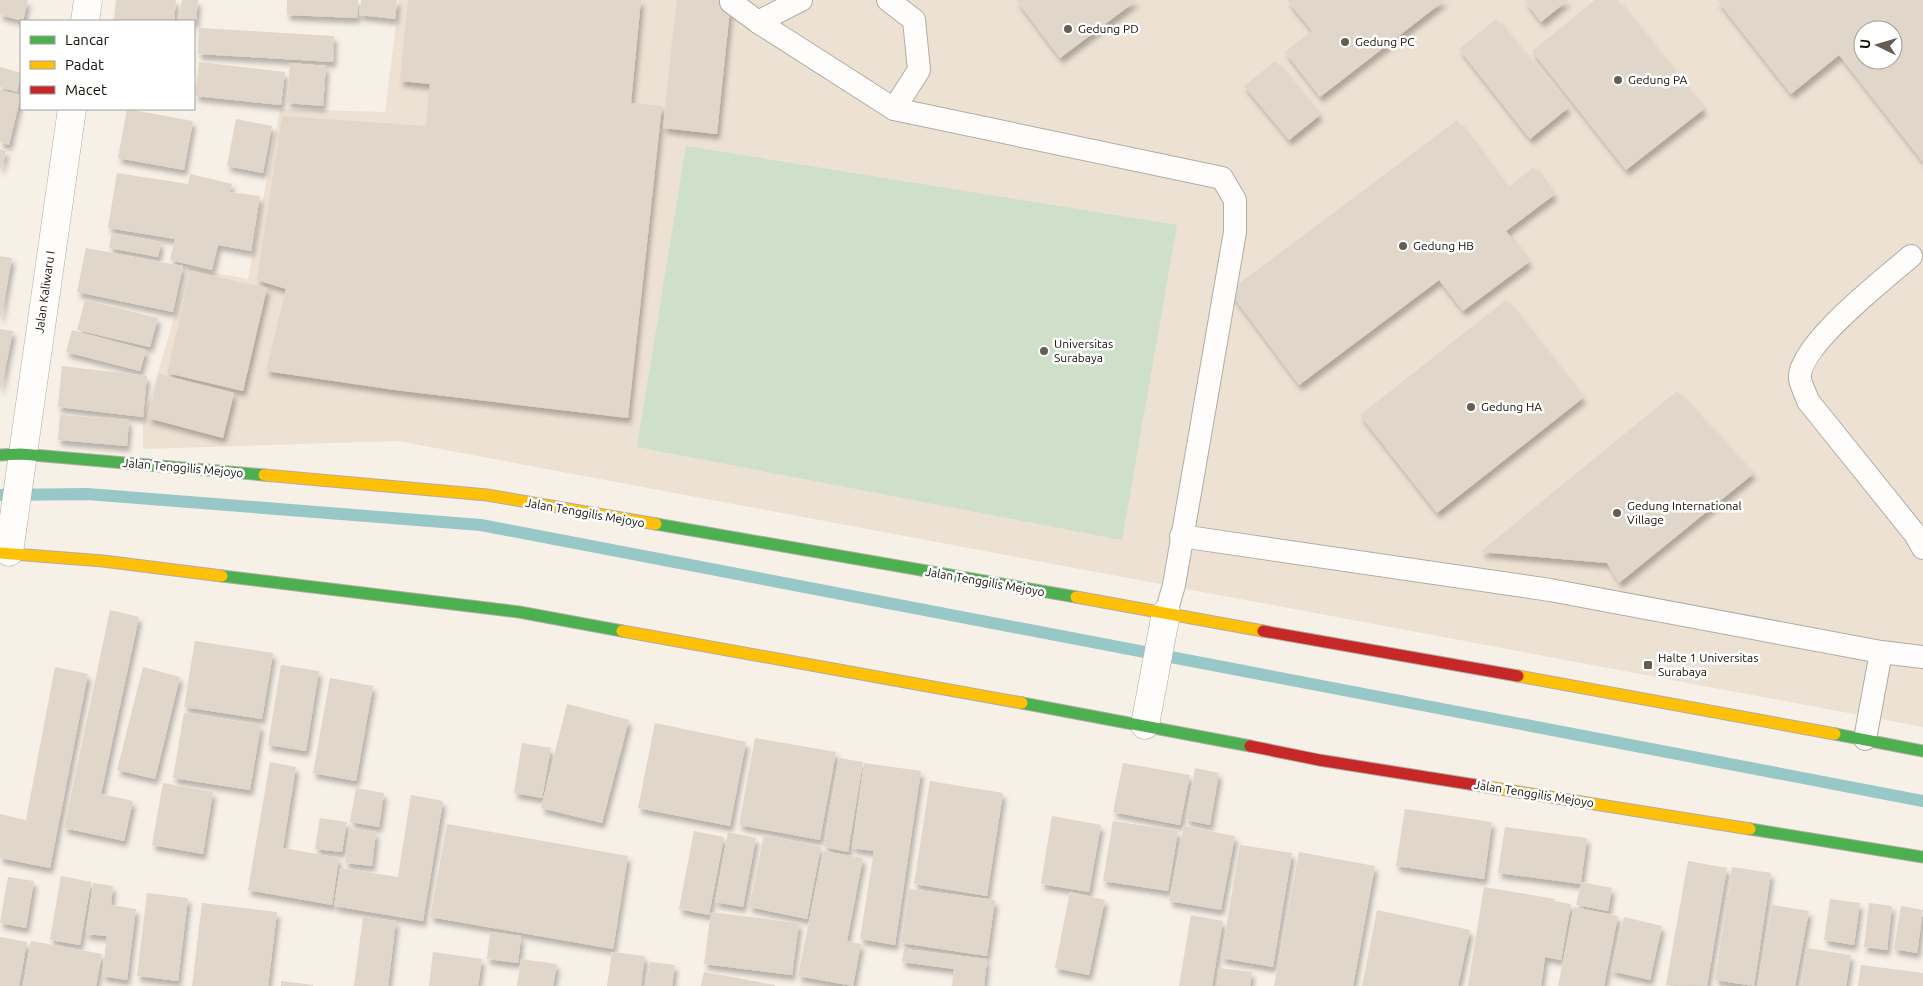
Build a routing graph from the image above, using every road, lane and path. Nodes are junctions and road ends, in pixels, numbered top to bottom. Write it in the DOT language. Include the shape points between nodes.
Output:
graph roads {
  1 [pos="88,0"];
  2 [pos="801,0"];
  3 [pos="888,0"];
  4 [pos="731,2"];
  5 [pos="85,20"];
  6 [pos="758,22"];
  7 [pos="894,109"];
  8 [pos="72,110"];
  9 [pos="1910,256"];
  10 [pos="13,461"];
  11 [pos="1181,536"];
  12 [pos="7,545"];
  13 [pos="1923,548"];
  14 [pos="1163,625"];
  15 [pos="1881,652"];
  16 [pos="1923,656"];
  17 [pos="1148,713"];
  18 [pos="1865,739"];
  19 [pos="1923,751"];
  20 [pos="1923,857"];
  1 -- 5 [label="street"];
  2 -- 6 [label="lane"];
  3 -- 7 [label="lane" via="914,20 919,70"];
  4 -- 6 [label="lane"];
  6 -- 7 [label="lane"];
  7 -- 11 [label="lane" via="1222,178 1235,200 1235,232"];
  8 -- 10 [label="street, Jalan Kaliwaru I"];
  9 -- 13 [label="lane" via="1820,338 1804,358 1800,379 1808,401"];
  10 -- 12 [label="street, Jalan Tenggilis Mejoyo"];
  10 -- 14 [label="street, Jalan Tenggilis Mejoyo" via="487,495"];
  11 -- 14 [label="lane" via="1174,585"];
  11 -- 15 [label="lane" via="1550,590"];
  12 -- 17 [label="street, Jalan Tenggilis Mejoyo" via="103,561 520,612"];
  14 -- 17 [label="street"];
  14 -- 18 [label="street, Jalan Tenggilis Mejoyo"];
  15 -- 16 [label="lane"];
  15 -- 18 [label="lane"];
  17 -- 20 [label="street, Jalan Tenggilis Mejoyo" via="1319,760"];
  18 -- 19 [label="street, Jalan Tenggilis Mejoyo"];
}
